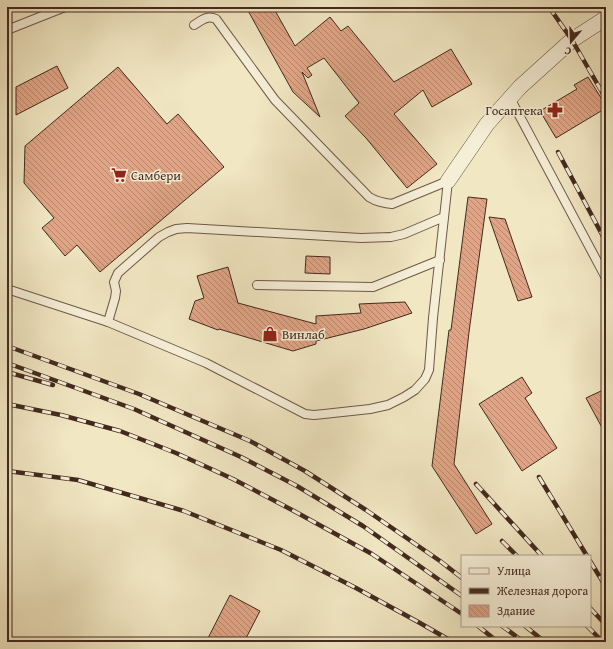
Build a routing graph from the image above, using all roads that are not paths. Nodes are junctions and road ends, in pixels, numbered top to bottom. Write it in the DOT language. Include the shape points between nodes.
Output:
graph roads {
  1 [pos="65,7"];
  2 [pos="606,18"];
  3 [pos="194,25"];
  4 [pos="7,30"];
  5 [pos="510,98"];
  6 [pos="448,181"];
  7 [pos="444,217"];
  8 [pos="440,260"];
  9 [pos="606,278"];
  10 [pos="257,285"];
  11 [pos="7,289"];
  12 [pos="108,322"];
  1 -- 4 [label="lane"];
  2 -- 5 [label="street" via="572,40"];
  3 -- 6 [label="lane" via="208,17 216,19 276,100 376,201 392,204"];
  5 -- 6 [label="street" via="487,124"];
  5 -- 9 [label="lane"];
  6 -- 7 [label="lane"];
  7 -- 8 [label="lane"];
  7 -- 12 [label="lane" via="391,237 361,238 176,229 159,237 118,273 114,282 115,298"];
  8 -- 10 [label="lane" via="373,287"];
  8 -- 12 [label="lane" via="426,379 404,397 388,405 370,409 305,414 206,363"];
  11 -- 12 [label="lane"];
}
